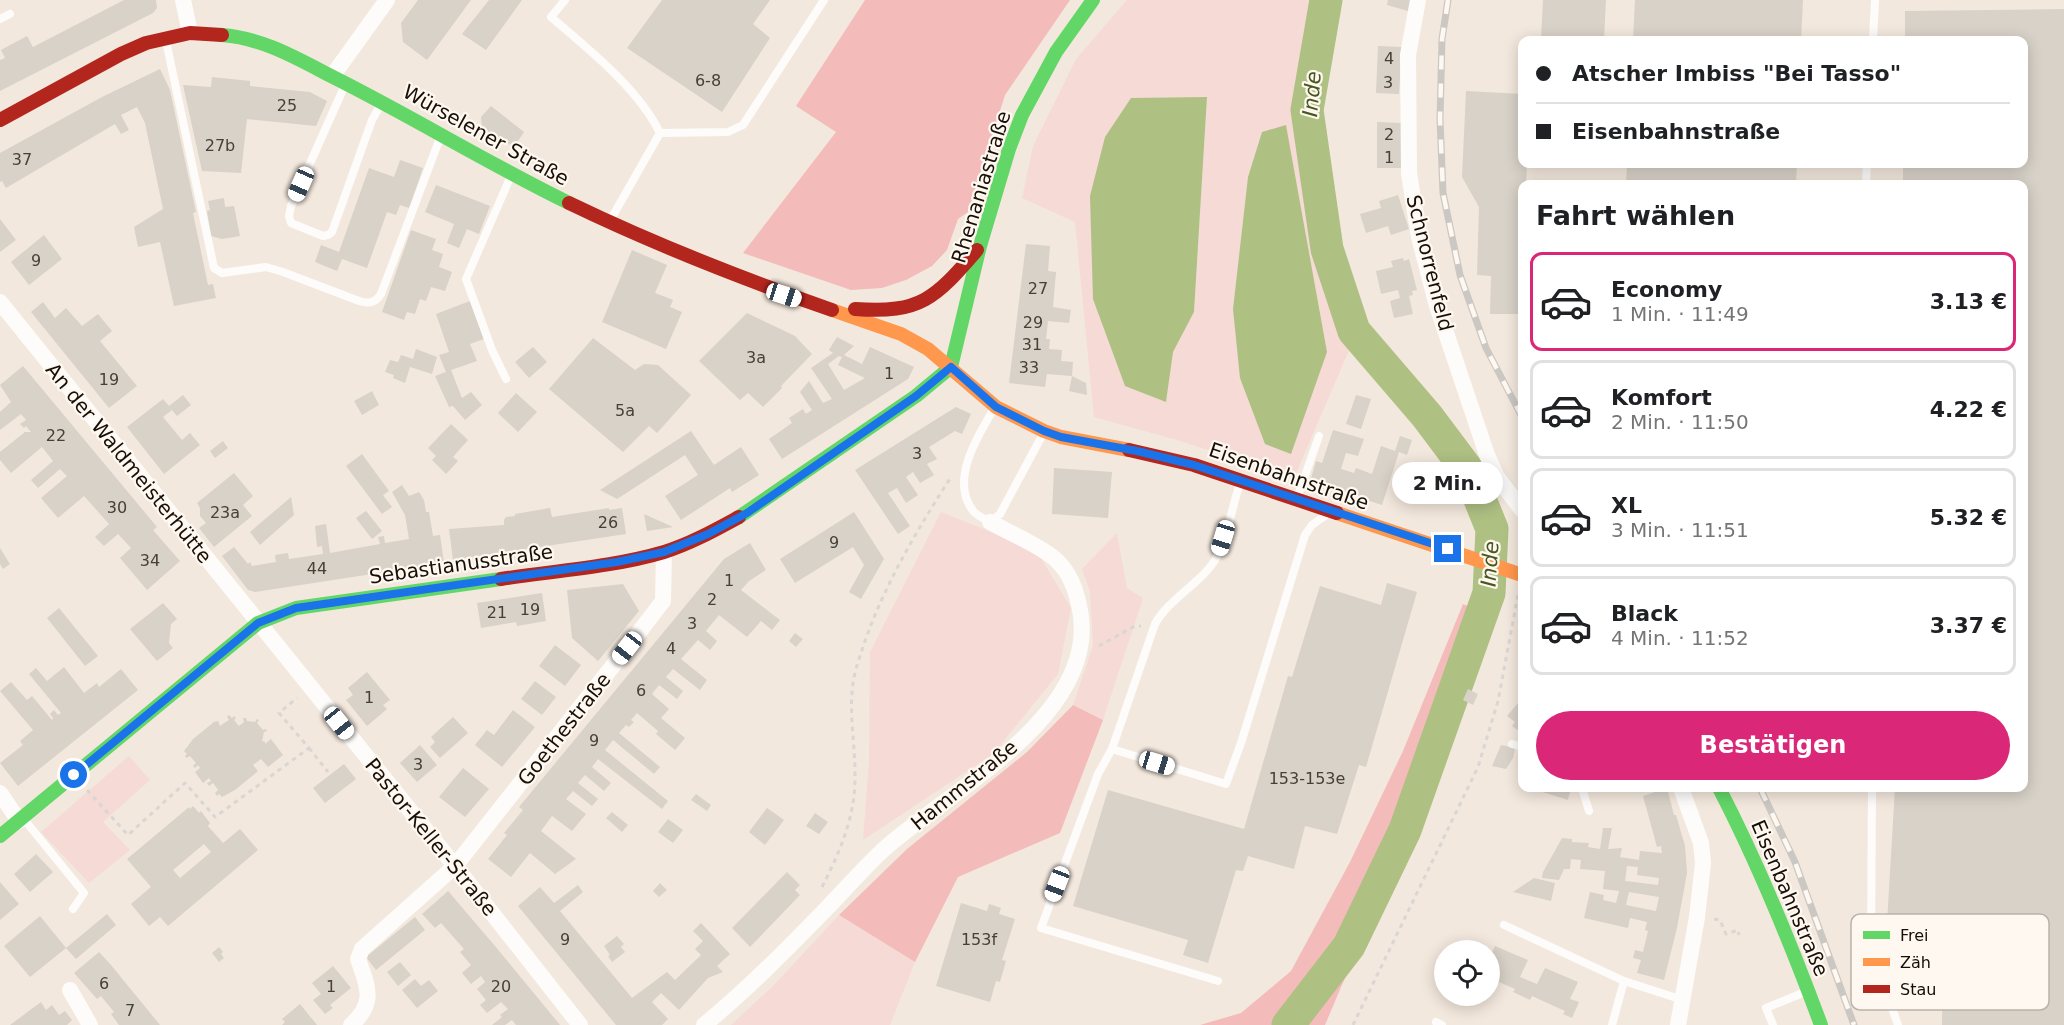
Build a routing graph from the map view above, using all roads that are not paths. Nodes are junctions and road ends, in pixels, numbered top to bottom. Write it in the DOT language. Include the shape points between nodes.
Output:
graph roads {
  1 [pos="183,0"];
  2 [pos="387,0"];
  3 [pos="565,0"];
  4 [pos="824,0"];
  5 [pos="1094,0"];
  6 [pos="1418,0"];
  7 [pos="1875,0"];
  8 [pos="9,14"];
  9 [pos="0,19"];
  10 [pos="190,33"];
  11 [pos="1873,36"];
  12 [pos="166,38"];
  13 [pos="340,78"];
  14 [pos="382,100"];
  15 [pos="0,120"];
  16 [pos="660,133"];
  17 [pos="441,136"];
  18 [pos="512,175"];
  19 [pos="609,222"];
  20 [pos="980,246"];
  21 [pos="0,302"];
  22 [pos="822,307"];
  23 [pos="951,367"];
  24 [pos="506,379"];
  25 [pos="996,407"];
  26 [pos="1044,431"];
  27 [pos="1318,436"];
  28 [pos="1241,480"];
  29 [pos="1296,500"];
  30 [pos="1518,505"];
  31 [pos="1333,512"];
  32 [pos="990,522"];
  33 [pos="664,552"];
  34 [pos="1518,574"];
  35 [pos="258,623"];
  36 [pos="1512,744"];
  37 [pos="1518,746"];
  38 [pos="1112,749"];
  39 [pos="1583,792"];
  40 [pos="1682,792"];
  41 [pos="1721,792"];
  42 [pos="1872,792"];
  43 [pos="0,793"];
  44 [pos="1589,811"];
  45 [pos="21,819"];
  46 [pos="0,836"];
  47 [pos="455,866"];
  48 [pos="73,909"];
  49 [pos="1871,914"];
  50 [pos="1504,925"];
  51 [pos="1218,981"];
  52 [pos="1624,981"];
  53 [pos="70,990"];
  54 [pos="1809,991"];
  55 [pos="1684,1000"];
  56 [pos="1893,1010"];
  57 [pos="90,1025"];
  58 [pos="351,1025"];
  59 [pos="580,1025"];
  60 [pos="704,1025"];
  61 [pos="1612,1025"];
  62 [pos="1678,1025"];
  63 [pos="1773,1025"];
  64 [pos="1821,1025"];
  65 [pos="1898,1025"];
  1 -- 10 [label="street"];
  2 -- 13 [label="street"];
  3 -- 16 [label="lane" via="551,17 607,65 652,117"];
  4 -- 16 [label="lane" via="743,125 728,132"];
  5 -- 20 [label="main road, Rhenaniastraße" via="1056,52 1022,115"];
  6 -- 30 [label="street, Schnorrenfeld" via="1408,55 1409,173 1419,237 1437,306 1487,455 1497,477"];
  7 -- 11 [label="lane"];
  8 -- 9 [label="lane"];
  10 -- 12 [label="main road, Würselener Straße"];
  10 -- 13 [label="main road, Würselener Straße" via="267,44"];
  12 -- 15 [label="main road, Würselener Straße" via="121,54"];
  12 -- 17 [label="lane" via="214,268 218,272 266,267 359,301 377,300"];
  13 -- 14 [label="main road, Würselener Straße"];
  13 -- 14 [label="lane" via="291,206 291,223 323,236 332,232"];
  14 -- 17 [label="main road, Würselener Straße"];
  16 -- 19 [label="lane"];
  17 -- 18 [label="main road, Würselener Straße"];
  18 -- 19 [label="main road, Würselener Straße"];
  18 -- 24 [label="lane" via="466,279"];
  19 -- 22 [label="main road, Würselener Straße" via="746,280"];
  20 -- 22 [label="main road" via="942,289 906,308 879,312"];
  20 -- 23 [label="main road, Rhenaniastraße"];
  21 -- 35 [label="street, An der Waldmeisterhütte"];
  22 -- 23 [label="main road, Würselener Straße" via="901,334"];
  23 -- 25 [label="main road, Eisenbahnstraße"];
  23 -- 33 [label="main road, Sebastianusstraße" via="916,396 747,513"];
  25 -- 26 [label="main road, Eisenbahnstraße"];
  25 -- 32 [label="lane" via="971,451 964,476 966,494 974,511"];
  26 -- 28 [label="main road, Eisenbahnstraße" via="1194,465"];
  26 -- 32 [label="lane" via="1000,513"];
  27 -- 29 [label="lane"];
  28 -- 29 [label="main road, Eisenbahnstraße"];
  28 -- 38 [label="lane" via="1218,556 1159,615"];
  29 -- 31 [label="main road, Eisenbahnstraße"];
  31 -- 34 [label="main road, Eisenbahnstraße"];
  31 -- 38 [label="lane" via="1321,517 1305,535 1226,784"];
  32 -- 60 [label="street, Hammstraße" via="1051,556 1076,590 1082,616 1078,659 1062,694 1031,731 884,850 743,992"];
  33 -- 35 [label="main road, Sebastianusstraße" via="296,608"];
  33 -- 47 [label="street, Goethestraße" via="663,601"];
  35 -- 45 [label="main road, Sebastianusstraße"];
  35 -- 47 [label="street, Pastor-Keller-Straße"];
  36 -- 37 [label="lane"];
  38 -- 51 [label="lane" via="1098,774 1041,928"];
  39 -- 44 [label="lane"];
  40 -- 55 [label="street" via="1701,843 1703,863"];
  41 -- 54 [label="main road, Eisenbahnstraße" via="1787,931"];
  42 -- 49 [label="lane"];
  43 -- 45 [label="street"];
  45 -- 46 [label="main road, Sebastianusstraße"];
  45 -- 48 [label="lane" via="84,893"];
  47 -- 58 [label="street, Goethestraße" via="362,949 358,959 369,996"];
  47 -- 59 [label="street, Pastor-Keller-Straße"];
  50 -- 52 [label="lane"];
  52 -- 55 [label="lane"];
  52 -- 61 [label="lane"];
  53 -- 57 [label="street"];
  54 -- 63 [label="lane" via="1766,1008"];
  54 -- 64 [label="main road, Eisenbahnstraße"];
  55 -- 62 [label="street"];
  56 -- 65 [label="lane"];
}
